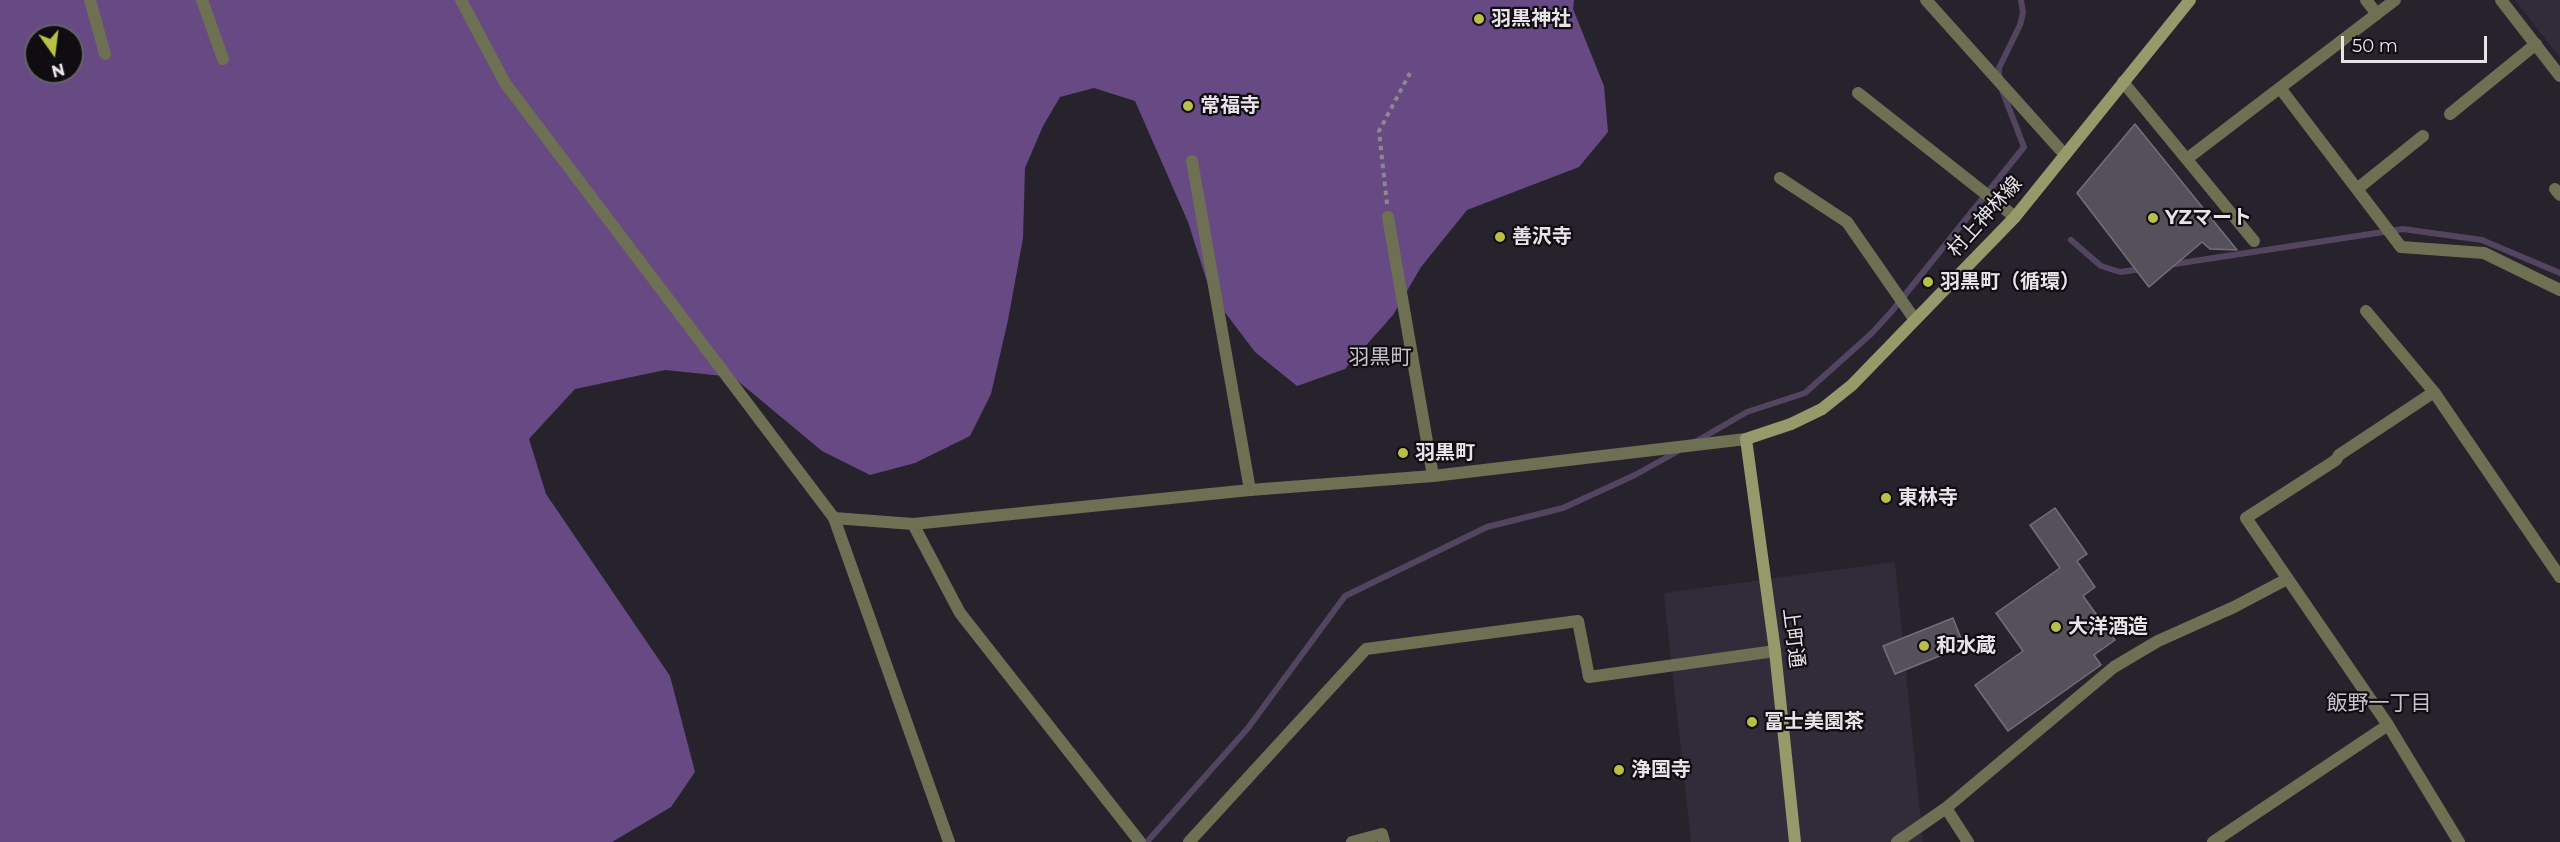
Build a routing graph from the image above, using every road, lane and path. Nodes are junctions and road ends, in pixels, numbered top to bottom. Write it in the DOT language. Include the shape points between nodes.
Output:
graph roads {
  1 [pos="90,0"];
  2 [pos="202,0"];
  3 [pos="461,0"];
  4 [pos="1926,0"];
  5 [pos="2190,0"];
  6 [pos="2366,0"];
  7 [pos="2396,0"];
  8 [pos="2501,0"];
  9 [pos="2377,14"];
  10 [pos="2536,44"];
  11 [pos="105,54"];
  12 [pos="223,59"];
  13 [pos="1410,73"];
  14 [pos="2560,76"];
  15 [pos="2123,82"];
  16 [pos="2280,88"];
  17 [pos="1858,93"];
  18 [pos="2450,114"];
  19 [pos="2422,136"];
  20 [pos="2065,155"];
  21 [pos="2188,158"];
  22 [pos="1192,161"];
  23 [pos="1780,178"];
  24 [pos="2357,189"];
  25 [pos="1388,216"];
  26 [pos="2015,217"];
  27 [pos="2254,241"];
  28 [pos="2560,290"];
  29 [pos="2366,312"];
  30 [pos="1915,320"];
  31 [pos="2434,392"];
  32 [pos="1746,439"];
  33 [pos="1433,476"];
  34 [pos="1250,490"];
  35 [pos="834,518"];
  36 [pos="913,524"];
  37 [pos="2560,577"];
  38 [pos="2287,579"];
  39 [pos="1775,651"];
  40 [pos="2388,725"];
  41 [pos="1946,808"];
  42 [pos="949,842"];
  43 [pos="1140,842"];
  44 [pos="1189,842"];
  45 [pos="1352,842"];
  46 [pos="1384,842"];
  47 [pos="1795,842"];
  48 [pos="1897,842"];
  49 [pos="1968,842"];
  50 [pos="2213,842"];
  51 [pos="2459,842"];
  1 -- 11 [label="street"];
  2 -- 12 [label="street"];
  3 -- 35 [label="street" via="505,83"];
  4 -- 20 [label="street"];
  5 -- 15 [label="main road, 村上神林線"];
  6 -- 9 [label="street"];
  7 -- 9 [label="street"];
  8 -- 10 [label="street"];
  9 -- 16 [label="street"];
  10 -- 14 [label="street"];
  10 -- 18 [label="street"];
  13 -- 25 [label="path" via="1379,131"];
  15 -- 20 [label="main road, 村上神林線"];
  15 -- 21 [label="street"];
  16 -- 21 [label="street"];
  16 -- 24 [label="street"];
  17 -- 26 [label="street"];
  19 -- 24 [label="street"];
  20 -- 26 [label="main road, 村上神林線"];
  21 -- 27 [label="street"];
  22 -- 34 [label="street"];
  23 -- 30 [label="street" via="1847,222"];
  24 -- 28 [label="street" via="2401,247 2484,253"];
  25 -- 33 [label="street"];
  26 -- 30 [label="main road, 村上神林線"];
  29 -- 31 [label="street"];
  30 -- 32 [label="main road, 村上神林線" via="1852,385 1822,409"];
  31 -- 37 [label="street"];
  31 -- 38 [label="street" via="2246,518"];
  32 -- 33 [label="street"];
  32 -- 39 [label="main road, 上町通"];
  33 -- 34 [label="street"];
  34 -- 36 [label="street"];
  35 -- 36 [label="street"];
  35 -- 42 [label="street"];
  36 -- 43 [label="street" via="960,613"];
  38 -- 40 [label="street"];
  38 -- 41 [label="street" via="2158,641 2114,667"];
  39 -- 44 [label="street" via="1589,677 1578,621 1366,649"];
  39 -- 47 [label="main road, 上町通"];
  40 -- 50 [label="street"];
  40 -- 51 [label="street"];
  41 -- 48 [label="street"];
  41 -- 49 [label="street"];
  45 -- 46 [label="street" via="1382,834"];
}
